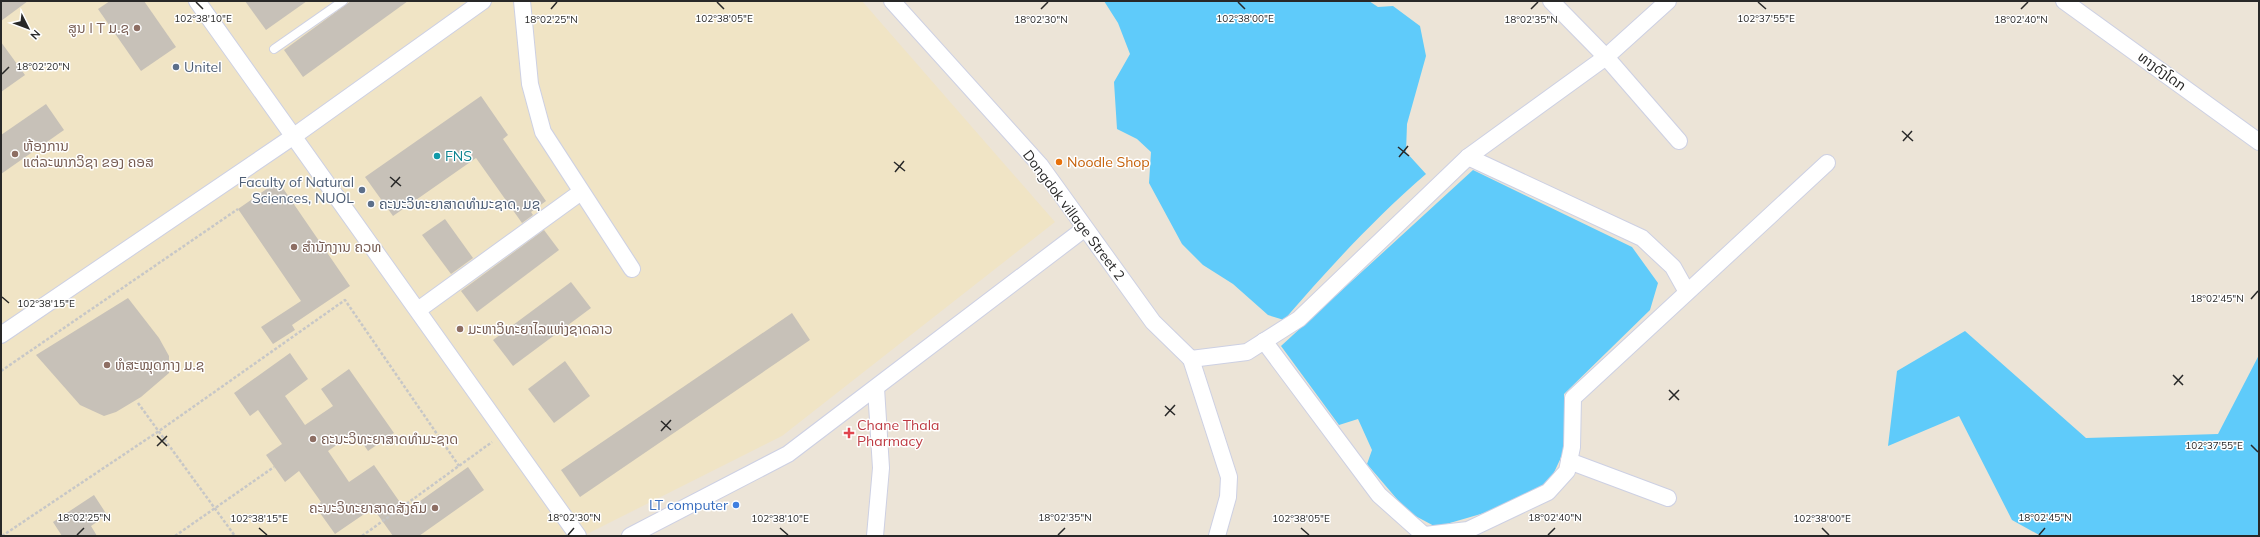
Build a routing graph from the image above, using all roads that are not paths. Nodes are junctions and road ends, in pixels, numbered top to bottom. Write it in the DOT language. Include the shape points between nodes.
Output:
graph roads {
  1 [pos="197,1"];
  2 [pos="343,1"];
  3 [pos="483,1"];
  4 [pos="522,1"];
  5 [pos="892,1"];
  6 [pos="1551,1"];
  7 [pos="1668,1"];
  8 [pos="2064,1"];
  9 [pos="274,49"];
  10 [pos="1606,57"];
  11 [pos="294,136"];
  12 [pos="1679,141"];
  13 [pos="2259,142"];
  14 [pos="1468,157"];
  15 [pos="1827,163"];
  16 [pos="581,192"];
  17 [pos="1084,229"];
  18 [pos="632,269"];
  19 [pos="1687,292"];
  20 [pos="418,310"];
  21 [pos="1,335"];
  22 [pos="1264,341"];
  23 [pos="1191,359"];
  24 [pos="876,388"];
  25 [pos="1569,461"];
  26 [pos="1668,498"];
  27 [pos="578,536"];
  28 [pos="630,536"];
  29 [pos="875,536"];
  30 [pos="1217,536"];
  31 [pos="1425,536"];
  1 -- 11 [label="street"];
  2 -- 9 [label="lane"];
  3 -- 11 [label="street"];
  4 -- 16 [label="street" via="530,84 543,132"];
  5 -- 17 [label="street, Dongdok village Street 2" via="1040,165"];
  6 -- 10 [label="street"];
  7 -- 10 [label="street"];
  8 -- 13 [label="street, ທາງດົງໂດກ"];
  10 -- 12 [label="street"];
  10 -- 14 [label="street"];
  11 -- 20 [label="street"];
  11 -- 21 [label="street"];
  14 -- 19 [label="street" via="1642,238 1674,267"];
  14 -- 22 [label="street" via="1299,319"];
  15 -- 19 [label="street"];
  16 -- 18 [label="street"];
  16 -- 20 [label="street"];
  17 -- 23 [label="street, Dongdok village Street 2" via="1153,322"];
  17 -- 24 [label="street"];
  19 -- 25 [label="street" via="1573,398 1572,447"];
  20 -- 27 [label="street"];
  22 -- 23 [label="street" via="1247,352"];
  22 -- 31 [label="street" via="1379,495"];
  23 -- 30 [label="street" via="1229,477 1228,497"];
  24 -- 28 [label="street" via="788,454"];
  24 -- 29 [label="street" via="881,468"];
  25 -- 26 [label="street"];
  25 -- 31 [label="street" via="1567,471 1548,492 1468,530"];
}
